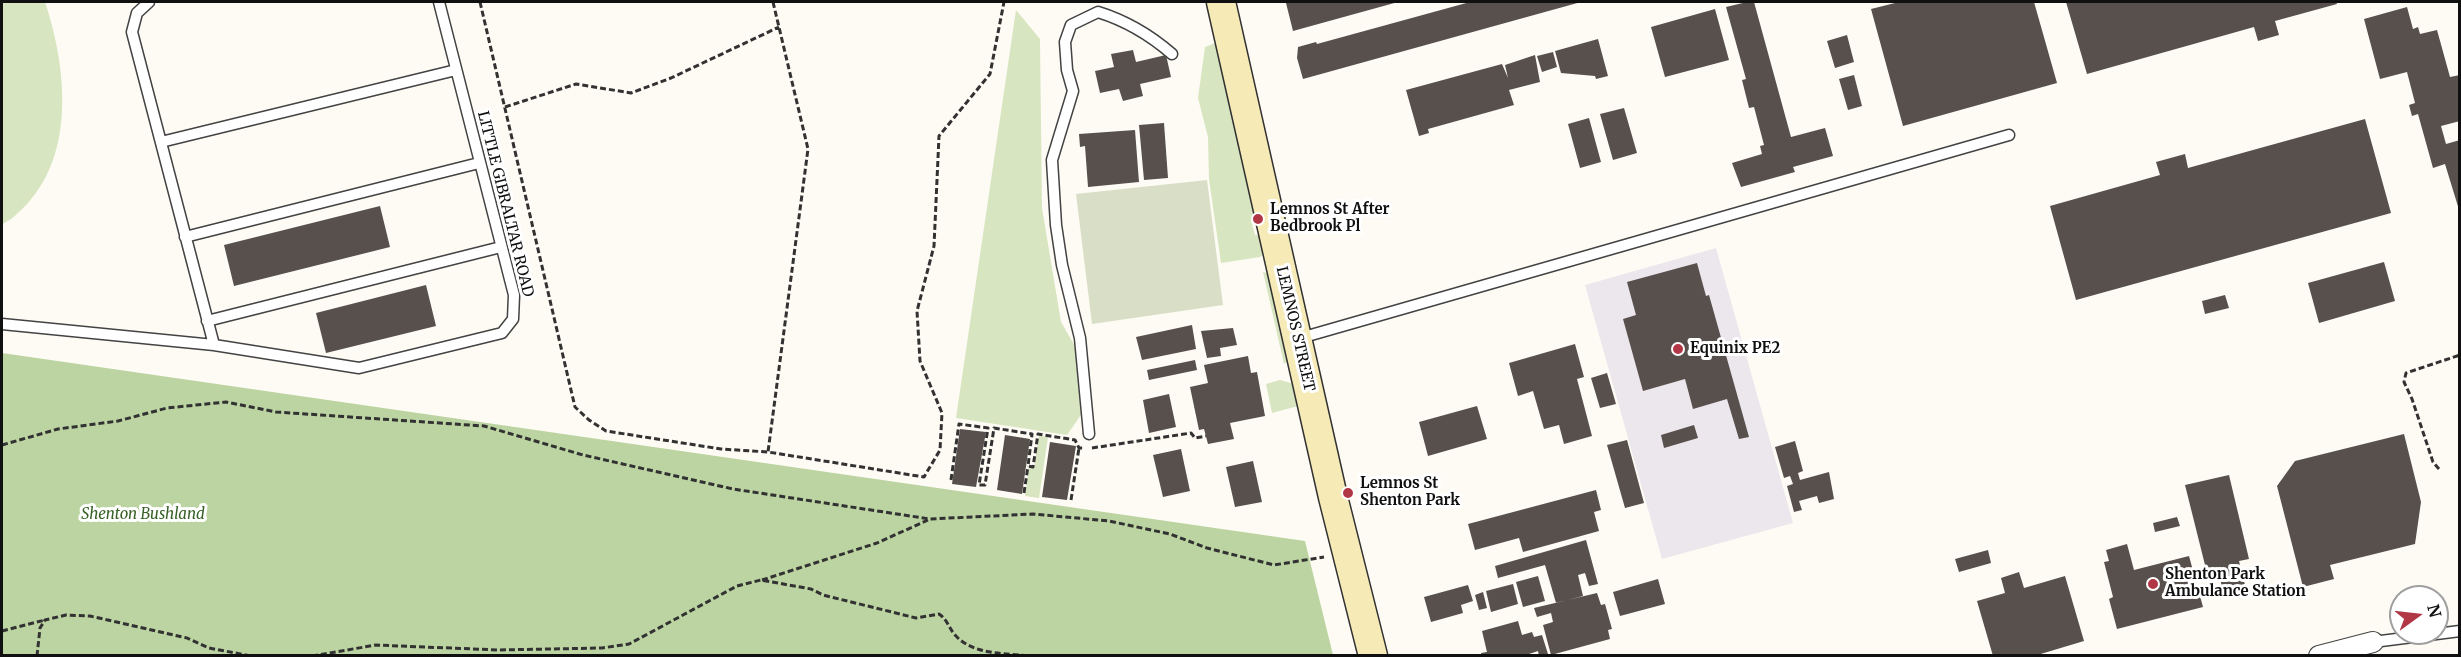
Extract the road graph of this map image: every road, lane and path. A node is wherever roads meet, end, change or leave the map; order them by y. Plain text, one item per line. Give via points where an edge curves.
1 (149, 2) edge
2 (439, 2) edge
3 (480, 2) edge
4 (773, 2) edge
5 (1004, 2) edge
6 (1221, 2) edge
7 (778, 27) junction
8 (1172, 54) dead end
9 (456, 70) junction
10 (505, 107) junction
11 (2009, 135) dead end
12 (161, 142) junction
13 (479, 163) junction
14 (186, 237) junction
15 (501, 247) junction
16 (207, 321) junction
17 (2, 324) edge
18 (1297, 339) junction
19 (214, 345) junction
20 (2460, 355) edge
21 (1089, 434) dead end
22 (1206, 436) dead end
23 (2, 445) edge
24 (1079, 447) junction
25 (768, 452) junction
26 (1028, 466) junction
27 (2439, 469) dead end
28 (951, 480) dead end
29 (1024, 493) dead end
30 (1071, 500) dead end
31 (930, 519) junction
32 (1347, 551) junction
33 (761, 580) junction
34 (45, 620) junction
35 (2, 631) edge
36 (2460, 631) edge
37 (2373, 642) joint
38 (38, 656) edge
39 (251, 656) edge
40 (312, 656) edge
41 (1028, 656) edge
42 (1373, 656) edge
43 (2319, 656) edge

1 - 12 lane via 137,14 132,32
2 - 9 lane, LITTLE GIBRALTAR ROAD
3 - 10 path
4 - 7 path
5 - 25 path via 990,74 939,136 934,246 917,311 920,361 942,413 940,450 924,477
6 - 18 street, LEMNOS STREET
7 - 10 path via 632,93 576,84
7 - 25 path via 808,149
8 - 21 lane via 1125,20 1098,12 1071,25 1065,42 1073,91 1052,160 1054,193 1062,265 1080,338
9 - 12 lane
9 - 13 lane, LITTLE GIBRALTAR ROAD
10 - 25 path via 575,407 606,431
11 - 18 lane
12 - 14 lane
13 - 14 lane
13 - 15 lane, LITTLE GIBRALTAR ROAD
14 - 16 lane
15 - 16 lane
15 - 19 lane, LITTLE GIBRALTAR ROAD via 515,304 513,320 502,333 359,368
16 - 19 lane
17 - 19 lane, LITTLE GIBRALTAR ROAD
18 - 32 street, LEMNOS STREET
20 - 27 path via 2406,373 2404,382
22 - 24 path via 1195,438 1191,433 1101,448
23 - 31 path via 58,429 118,421 167,408 226,402 276,412 484,426 733,489
24 - 26 path via 1075,440 1038,434 1033,467
24 - 30 path
26 - 28 path via 1032,434 994,428 985,486 980,485 988,428 959,424
26 - 29 path
31 - 32 path via 1033,514 1109,521 1170,534 1274,565
31 - 33 path via 877,543
32 - 42 street, LEMNOS STREET
33 - 40 path via 738,586 629,644 569,650 376,645
33 - 41 path via 916,618 939,614 957,637 975,648
34 - 35 path
34 - 38 path via 40,628
34 - 39 path via 66,615 90,616
36 - 37 lane
37 - 43 street

